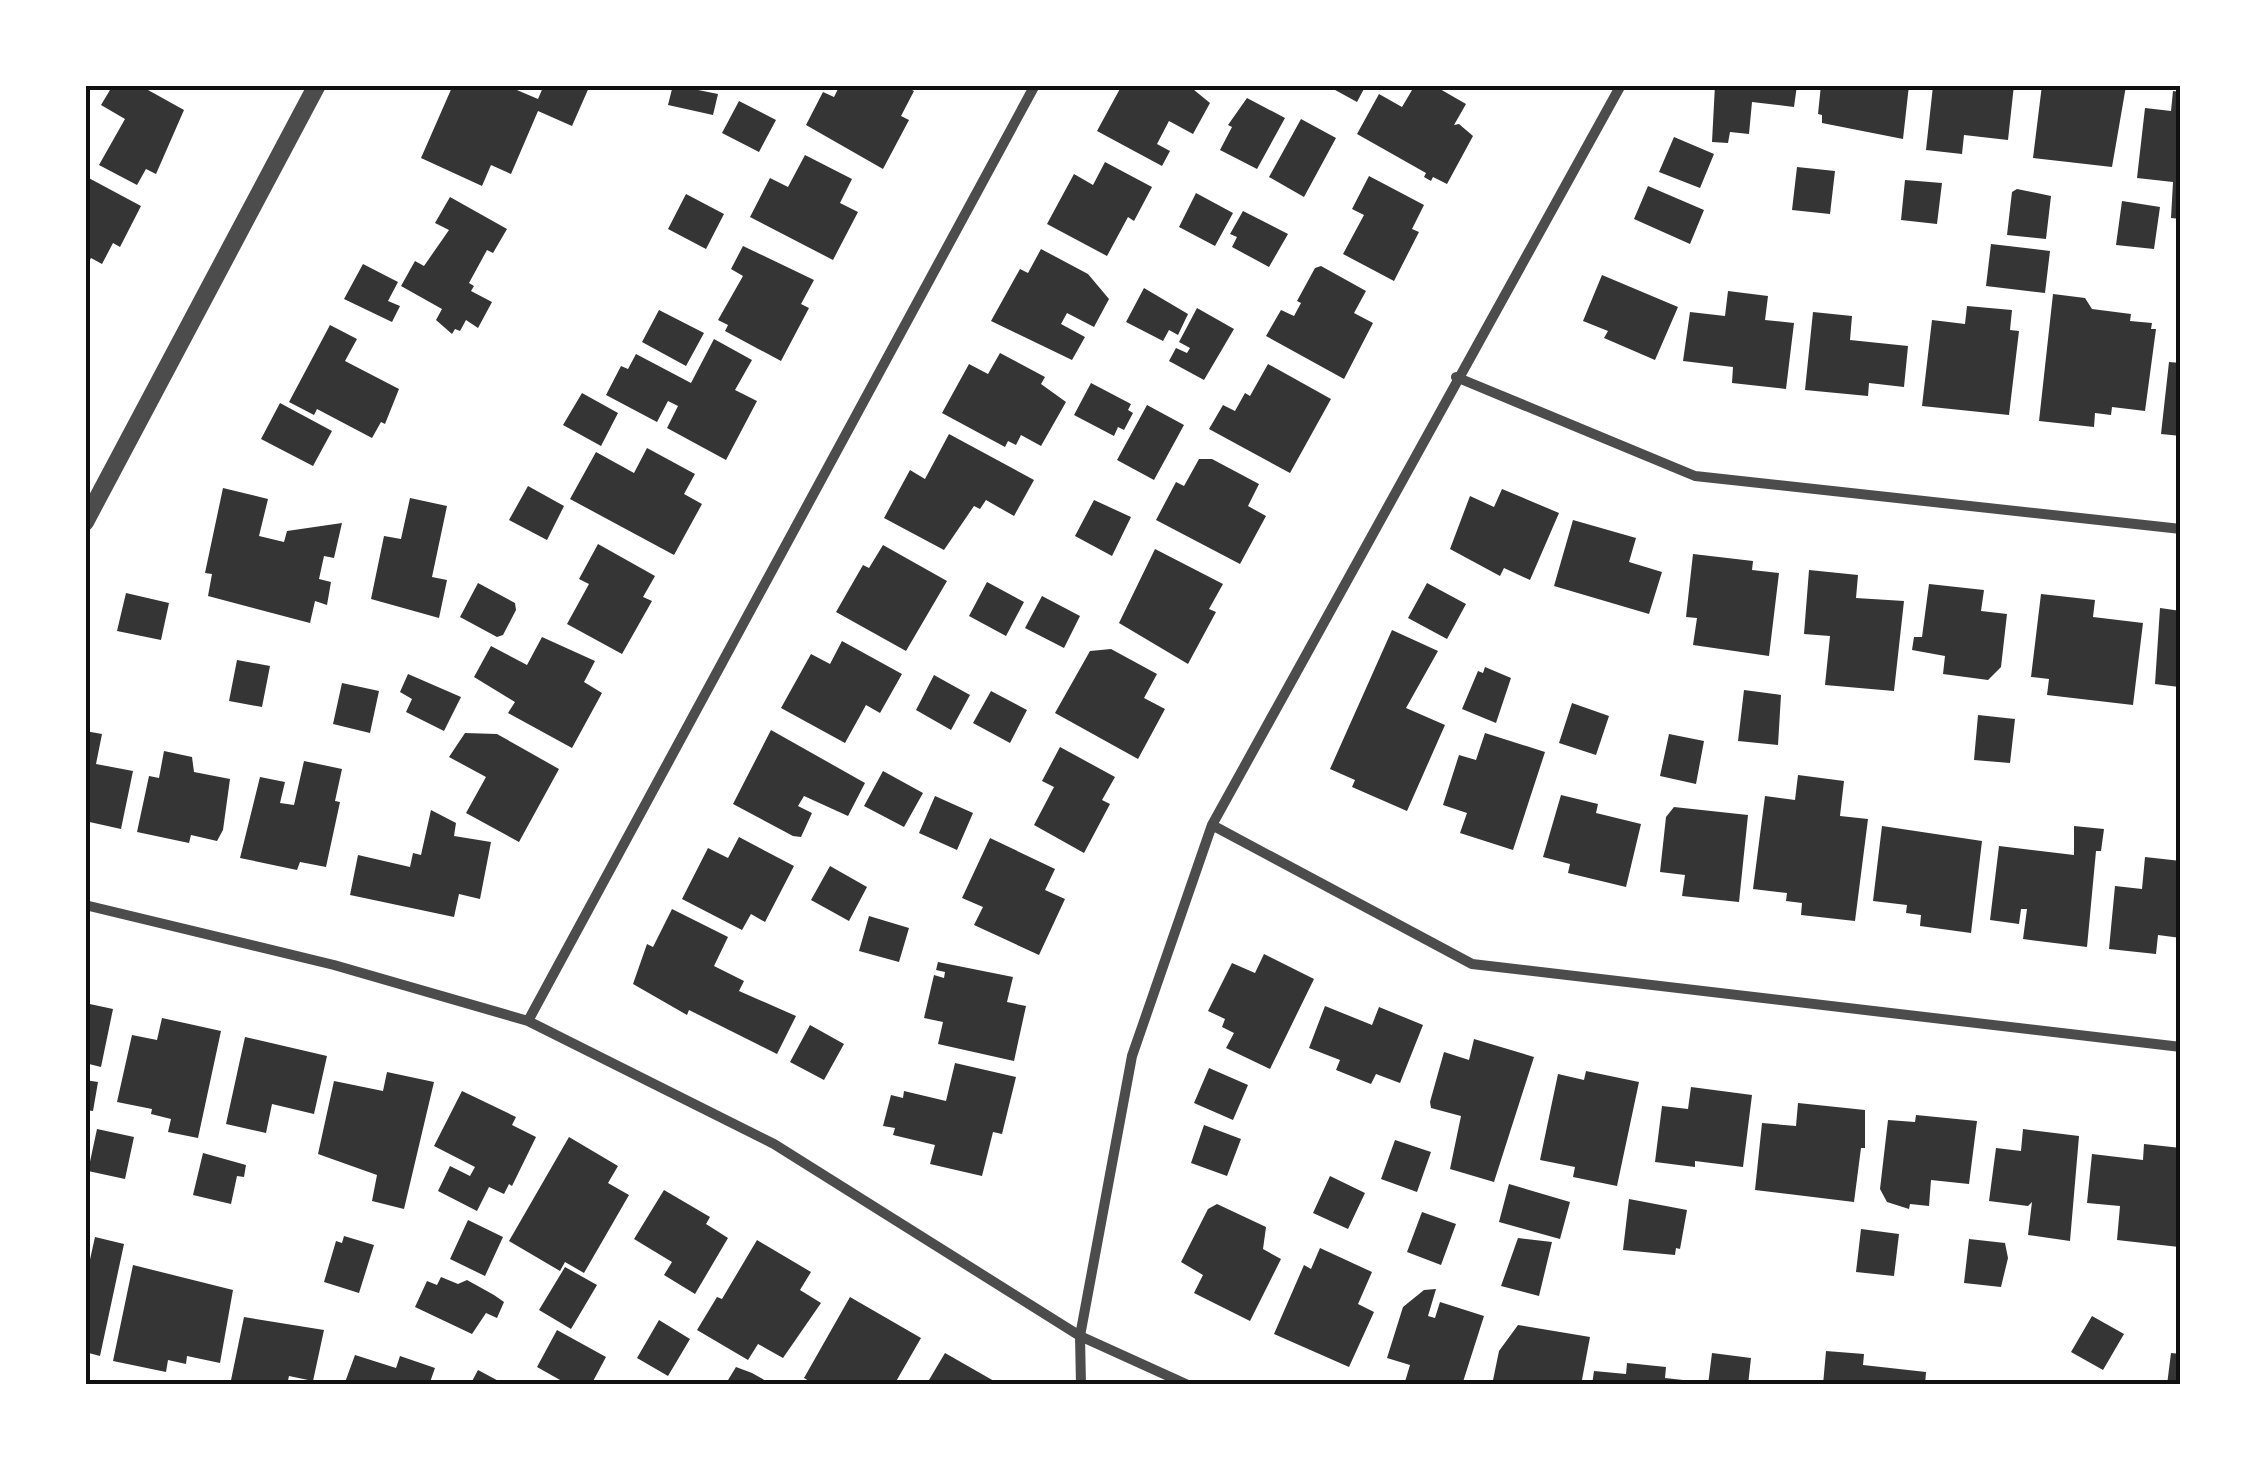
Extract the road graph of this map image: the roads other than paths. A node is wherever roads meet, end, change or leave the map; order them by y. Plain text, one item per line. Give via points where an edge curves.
1 (317, 85) edge
2 (1035, 85) edge
3 (1621, 85) edge
4 (1456, 377) junction
5 (85, 522) edge
6 (2181, 529) edge
7 (1212, 826) junction
8 (85, 906) edge
9 (528, 1021) junction
10 (2181, 1047) edge
11 (1080, 1336) junction
12 (1082, 1385) edge
13 (1188, 1385) edge

1 - 5 street
2 - 9 street
3 - 4 street
4 - 6 street via 1695,476
4 - 7 street
7 - 10 street via 1472,964
7 - 11 street via 1132,1056
8 - 9 street via 334,965
9 - 11 street via 774,1144
11 - 12 street
11 - 13 street

